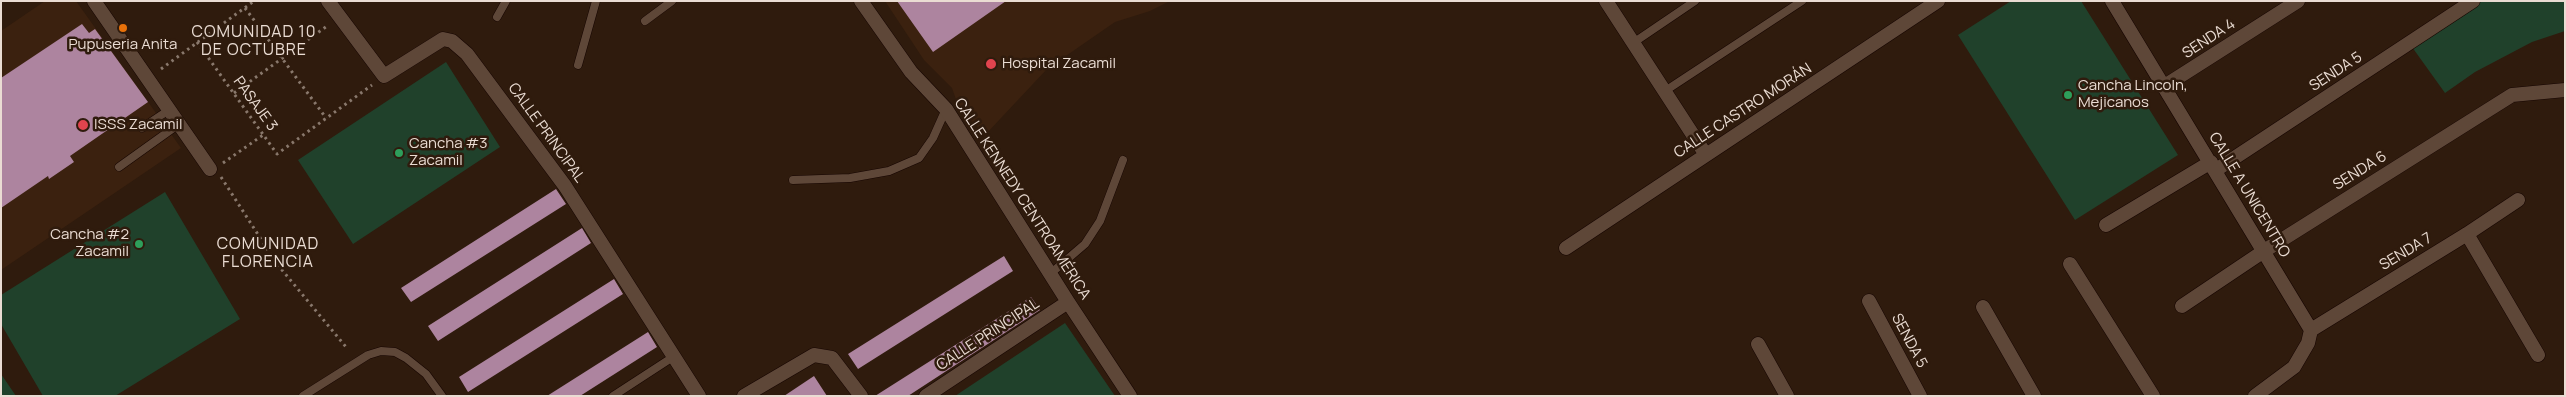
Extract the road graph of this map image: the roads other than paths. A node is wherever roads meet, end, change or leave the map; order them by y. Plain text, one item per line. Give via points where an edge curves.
1 (94, 1) edge
2 (328, 1) edge
3 (506, 1) edge
4 (596, 1) edge
5 (672, 1) edge
6 (861, 1) edge
7 (1606, 1) edge
8 (1695, 1) edge
9 (1802, 1) edge
10 (1938, 1) edge
11 (2298, 1) edge
12 (2473, 1) edge
13 (2116, 3) edge
14 (497, 17) dead end
15 (645, 21) dead end
16 (1633, 43) junction
17 (578, 65) dead end
18 (2163, 87) junction
19 (2565, 90) edge
20 (1664, 91) junction
21 (946, 109) junction
22 (169, 110) junction
23 (179, 124) junction
24 (142, 128) dead end
25 (1706, 155) junction
26 (1123, 160) dead end
27 (2213, 166) junction
28 (119, 167) dead end
29 (210, 169) dead end
30 (793, 180) dead end
31 (2518, 200) dead end
32 (2106, 225) dead end
33 (2467, 234) junction
34 (1566, 248) dead end
35 (2264, 251) junction
36 (2070, 264) dead end
37 (1050, 274) junction
38 (1869, 301) dead end
39 (1068, 302) junction
40 (2182, 306) dead end
41 (1982, 307) dead end
42 (2310, 330) junction
43 (1758, 344) dead end
44 (2538, 355) dead end
45 (673, 357) junction
46 (303, 396) edge
47 (442, 396) edge
48 (613, 396) edge
49 (699, 396) edge
50 (744, 396) edge
51 (861, 396) edge
52 (926, 396) edge
53 (1130, 396) edge
54 (1787, 396) edge
55 (1920, 396) edge
56 (2034, 396) edge
57 (2153, 396) edge
58 (2256, 396) edge

1 - 22 street
2 - 45 street, CALLE PRINCIPAL via 384,76 444,39 452,41 467,54 564,186
3 - 14 lane
4 - 17 lane
5 - 15 lane
6 - 21 street, CALLE KENNEDY CENTROAMÉRICA via 911,72
7 - 16 street
8 - 16 lane
9 - 20 lane
10 - 25 street, CALLE CASTRO MORÁN
11 - 18 street, SENDA 4
12 - 27 street, SENDA 5
13 - 18 street, CALLE A UNICENTRO
16 - 20 street
18 - 27 street, CALLE A UNICENTRO
19 - 35 street, SENDA 6 via 2512,95
20 - 25 street
21 - 30 lane via 933,138 919,158 881,173 850,178
21 - 37 street, CALLE KENNEDY CENTROAMÉRICA
22 - 23 street
22 - 24 lane
23 - 28 lane
23 - 29 street
25 - 34 street, CALLE CASTRO MORÁN
26 - 37 lane via 1100,221 1084,244
27 - 32 street, SENDA 5
27 - 35 street, CALLE A UNICENTRO
31 - 33 street, SENDA 7
33 - 42 street, SENDA 7
33 - 44 street
35 - 40 street, SENDA 6
35 - 42 street, CALLE A UNICENTRO
36 - 57 street
37 - 39 street, CALLE KENNEDY CENTROAMÉRICA
38 - 55 street, SENDA 5
39 - 52 street, CALLE PRINCIPAL
39 - 53 street, CALLE KENNEDY CENTROAMÉRICA
41 - 56 street
42 - 58 street via 2308,343 2294,367
43 - 54 street
45 - 48 lane
45 - 49 street, CALLE PRINCIPAL
46 - 47 lane via 368,355 381,351 395,352 406,358 426,374
50 - 51 street via 814,355 832,358

